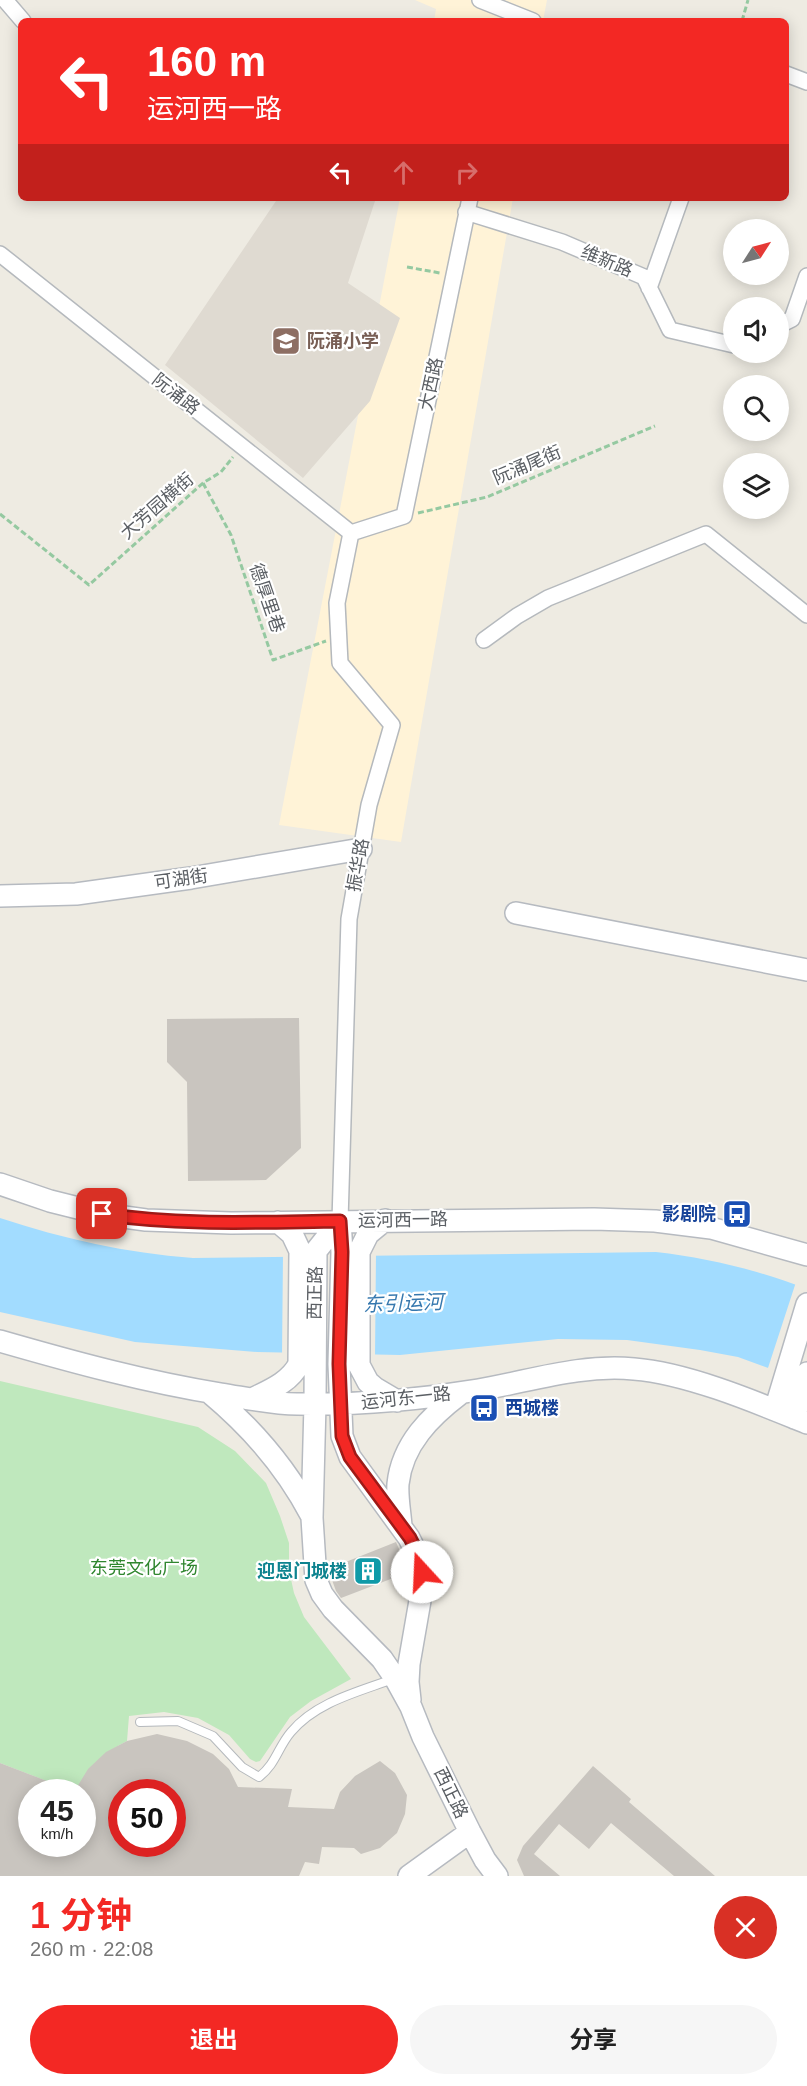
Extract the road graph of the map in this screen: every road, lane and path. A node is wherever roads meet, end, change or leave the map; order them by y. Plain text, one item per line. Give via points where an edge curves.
1 (5, 0) edge
2 (480, 0) edge
3 (748, 0) edge
4 (514, 11) edge
5 (20, 18) edge
6 (527, 18) edge
7 (743, 18) edge
8 (789, 75) edge
9 (807, 82) edge
10 (680, 201) edge
11 (468, 205) edge
12 (0, 254) edge
13 (407, 267) dead end
14 (453, 276) junction
15 (807, 276) edge
16 (649, 288) junction
17 (789, 320) edge
18 (723, 342) edge
19 (655, 426) dead end
20 (242, 446) junction
21 (203, 483) junction
22 (0, 514) edge
23 (404, 516) junction
24 (351, 533) junction
25 (807, 615) edge
26 (339, 636) junction
27 (484, 640) dead end
28 (361, 849) junction
29 (0, 896) edge
30 (516, 913) dead end
31 (807, 970) edge
32 (0, 1184) edge
33 (385, 1220) junction
34 (340, 1221) junction
35 (278, 1222) junction
36 (308, 1251) junction
37 (350, 1252) junction
38 (807, 1255) edge
39 (807, 1304) edge
40 (0, 1341) edge
41 (307, 1364) junction
42 (349, 1364) junction
43 (798, 1379) edge
44 (209, 1392) junction
45 (463, 1392) junction
46 (252, 1399) junction
47 (397, 1401) junction
48 (340, 1403) junction
49 (315, 1404) junction
50 (792, 1417) edge
51 (312, 1518) junction
52 (401, 1526) junction
53 (394, 1678) junction
54 (411, 1707) junction
55 (140, 1722) dead end
56 (470, 1832) junction
57 (409, 1876) edge
58 (497, 1876) edge

1 - 5 street
2 - 4 street
3 - 7 path
4 - 6 street
8 - 9 street
10 - 16 street, 维新路
11 - 14 street, 大西路
11 - 16 street, 维新路 via 644,277
12 - 20 street, 阮涌路
13 - 14 path
14 - 23 street, 大西路
15 - 17 street
16 - 18 street via 670,330
19 - 23 path, 阮涌尾街 via 487,497
20 - 21 path, 大芳园横街 via 221,472
20 - 24 street, 阮涌路
21 - 22 path, 大芳园横街 via 89,585
21 - 26 path, 德厚里巷 via 231,535 273,660
23 - 24 street
24 - 26 street, 振华路 via 337,603
25 - 27 street via 706,534 548,598
26 - 28 street, 振华路 via 340,663 392,725
28 - 29 street, 可湖街 via 76,894
28 - 34 street, 振华路 via 349,919
30 - 31 street
32 - 35 street, 运河西一路 via 50,1201 146,1220
33 - 34 street, 运河西一路
33 - 37 street
33 - 38 street, 运河西一路 via 655,1221 711,1228
34 - 35 street, 运河西一路
34 - 36 street, 西正路
34 - 37 street, 西正路
35 - 36 street
36 - 41 street, 西正路
37 - 42 street, 西正路
39 - 43 street
40 - 44 street, 运河东一路 via 123,1375
41 - 46 street
41 - 49 street, 西正路
42 - 47 street via 375,1388
42 - 48 street, 西正路
43 - 50 street
44 - 46 street, 运河东一路
44 - 51 street via 239,1417 274,1457
45 - 47 street, 运河东一路
45 - 50 street, 运河东一路 via 593,1367 636,1369 687,1379
45 - 52 street via 424,1425 408,1451 398,1484
46 - 49 street, 运河东一路
47 - 48 street, 运河东一路
48 - 49 street, 运河东一路
48 - 52 street, 西正路 via 345,1448
49 - 51 street, 西正路
51 - 53 street, 西正路 via 316,1580 322,1594 382,1659
52 - 54 street, 西正路 via 416,1550 422,1572 408,1682
53 - 54 street, 西正路
53 - 55 lane via 326,1705 306,1718 290,1732 269,1769 259,1777 242,1767 213,1736 178,1721
54 - 56 street, 西正路
56 - 57 street
56 - 58 street, 西正路

